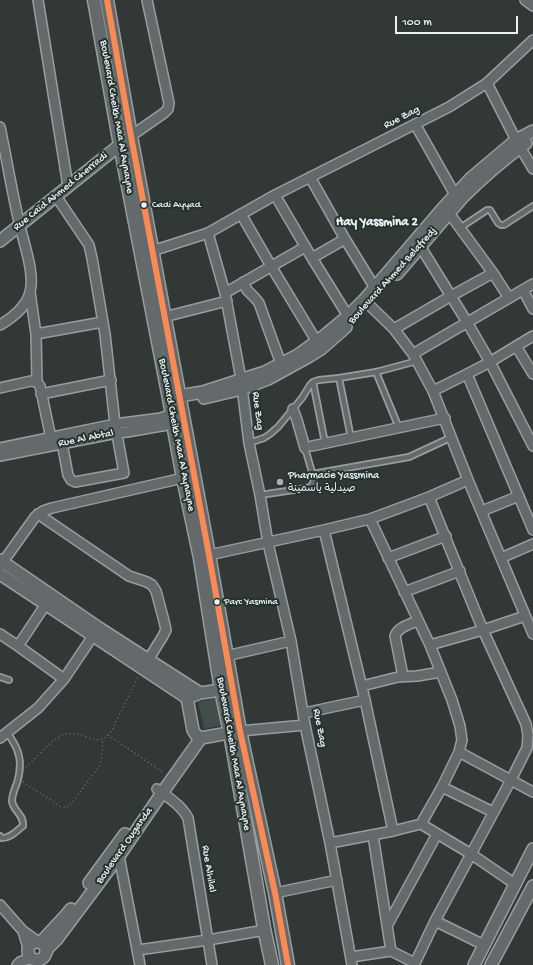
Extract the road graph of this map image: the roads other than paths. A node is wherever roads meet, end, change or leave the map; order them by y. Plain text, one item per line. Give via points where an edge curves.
1 (38, 0) edge
2 (94, 0) edge
3 (107, 0) edge
4 (147, 0) edge
5 (524, 0) edge
6 (533, 6) edge
7 (533, 40) edge
8 (487, 83) junction
9 (416, 124) junction
10 (0, 127) edge
11 (533, 131) edge
12 (130, 136) junction
13 (533, 138) edge
14 (120, 144) junction
15 (519, 144) junction
16 (533, 169) edge
17 (310, 177) junction
18 (68, 186) junction
19 (274, 195) junction
20 (56, 196) junction
21 (457, 198) junction
22 (533, 206) edge
23 (449, 213) junction
24 (241, 214) junction
25 (19, 226) junction
26 (460, 228) junction
27 (208, 233) junction
28 (345, 239) junction
29 (0, 241) edge
30 (418, 243) junction
31 (305, 247) junction
32 (152, 251) junction
33 (312, 258) junction
34 (271, 266) junction
35 (493, 273) junction
36 (243, 282) junction
37 (533, 284) edge
38 (374, 288) junction
39 (523, 290) junction
40 (30, 292) junction
41 (451, 296) junction
42 (226, 297) junction
43 (509, 298) junction
44 (367, 302) junction
45 (533, 309) edge
46 (348, 316) junction
47 (164, 317) junction
48 (103, 322) junction
49 (467, 322) junction
50 (0, 325) edge
51 (394, 329) junction
52 (36, 334) junction
53 (533, 336) edge
54 (319, 346) junction
55 (516, 346) junction
56 (415, 357) junction
57 (490, 362) junction
58 (281, 364) junction
59 (376, 372) junction
60 (467, 374) junction
61 (533, 374) edge
62 (339, 378) junction
63 (110, 380) junction
64 (37, 382) junction
65 (313, 382) junction
66 (242, 384) junction
67 (0, 388) edge
68 (433, 391) junction
69 (41, 394) junction
70 (183, 400) junction
71 (293, 409) junction
72 (445, 418) junction
73 (173, 419) junction
74 (116, 428) junction
75 (399, 428) junction
76 (452, 437) junction
77 (351, 438) junction
78 (51, 441) junction
79 (62, 443) junction
80 (249, 443) junction
81 (325, 443) junction
82 (533, 446) edge
83 (309, 447) junction
84 (0, 448) edge
85 (0, 456) edge
86 (312, 474) junction
87 (183, 478) junction
88 (468, 480) junction
89 (126, 482) junction
90 (260, 495) junction
91 (519, 496) junction
92 (429, 497) junction
93 (482, 511) junction
94 (38, 514) junction
95 (370, 519) junction
96 (324, 530) junction
97 (533, 530) edge
98 (446, 536) junction
99 (268, 543) junction
100 (533, 544) edge
101 (209, 555) junction
102 (388, 558) junction
103 (501, 558) junction
104 (1, 563) edge
105 (460, 571) junction
106 (0, 574) edge
107 (404, 592) junction
108 (46, 604) junction
109 (525, 616) junction
110 (418, 621) junction
111 (483, 630) junction
112 (96, 632) junction
113 (0, 634) edge
114 (533, 634) edge
115 (291, 641) junction
116 (430, 645) junction
117 (18, 646) junction
118 (226, 656) junction
119 (146, 664) junction
120 (441, 672) junction
121 (403, 676) junction
122 (0, 677) edge
123 (64, 679) junction
124 (9, 680) dead end
125 (362, 686) junction
126 (227, 688) junction
127 (200, 693) junction
128 (187, 698) junction
129 (365, 700) junction
130 (304, 713) junction
131 (306, 725) junction
132 (235, 732) junction
133 (4, 736) edge
134 (202, 737) junction
135 (459, 752) junction
136 (511, 780) junction
137 (442, 787) junction
138 (160, 791) junction
139 (533, 792) edge
140 (493, 812) junction
141 (421, 824) junction
142 (393, 831) junction
143 (436, 834) junction
144 (373, 835) junction
145 (0, 836) edge
146 (330, 843) junction
147 (533, 849) edge
148 (117, 852) junction
149 (471, 854) junction
150 (337, 880) junction
151 (515, 884) junction
152 (533, 886) edge
153 (276, 893) junction
154 (510, 895) junction
155 (524, 903) junction
156 (0, 905) edge
157 (435, 921) junction
158 (387, 926) junction
159 (265, 930) junction
160 (208, 940) junction
161 (484, 945) junction
162 (138, 950) junction
163 (391, 951) junction
164 (34, 952) edge
165 (351, 961) edge
166 (18, 964) edge
167 (415, 964) edge
168 (140, 965) edge
169 (212, 965) edge
170 (272, 965) edge
171 (288, 965) edge
172 (474, 965) edge
173 (491, 965) edge

1 - 18 street
2 - 14 main road, Boulevard Cheikh Maa Al Aynayne
3 - 12 main road, Boulevard Cheikh Maa Al Aynayne
4 - 12 street, Rue Caïd Ahmed Cherradi via 170,103 164,113
5 - 6 street
7 - 8 street, Rue Zag
8 - 9 street, Rue Zag
8 - 15 street
9 - 17 street, Rue Zag
9 - 21 street
10 - 25 street
11 - 15 street, Boulevard Ahmed Belafredj
12 - 14 street, Rue Caïd Ahmed Cherradi
12 - 32 main road, Boulevard Cheikh Maa Al Aynayne
13 - 15 street, Boulevard Ahmed Belafredj
14 - 18 street, Rue Caïd Ahmed Cherradi
14 - 73 main road, Boulevard Cheikh Maa Al Aynayne
15 - 16 street
15 - 21 street, Boulevard Ahmed Belafredj
17 - 19 street, Rue Zag
17 - 28 street
18 - 20 street, Rue Caïd Ahmed Cherradi
19 - 24 street, Rue Zag
19 - 31 street
20 - 25 street, Rue Caïd Ahmed Cherradi
20 - 48 street via 89,245
21 - 23 street, Boulevard Ahmed Belafredj
21 - 30 street, Boulevard Ahmed Belafredj
22 - 26 lane via 501,226 488,210
23 - 26 street
23 - 30 street, Boulevard Ahmed Belafredj
24 - 27 street, Rue Zag
24 - 34 street
25 - 29 street, Rue Caïd Ahmed Cherradi
25 - 40 street via 31,278
26 - 35 street
27 - 32 street
27 - 42 street, Rue Zag
28 - 33 street
28 - 38 street
30 - 38 street, Boulevard Ahmed Belafredj
30 - 41 street
30 - 44 street, Boulevard Ahmed Belafredj
31 - 33 street
31 - 34 street
32 - 47 main road, Boulevard Cheikh Maa Al Aynayne
33 - 46 street
34 - 36 street
34 - 54 street
35 - 41 street
35 - 43 street
36 - 42 street
36 - 58 street via 259,303
37 - 39 street
38 - 44 street, Boulevard Ahmed Belafredj
39 - 43 street
39 - 45 street
40 - 50 street via 19,310
40 - 52 street
41 - 49 street
41 - 51 street
42 - 47 street
42 - 66 street, Rue Zag
43 - 49 street
44 - 46 street, Boulevard Ahmed Belafredj
44 - 51 street
44 - 54 street, Boulevard Ahmed Belafredj via 361,314
46 - 54 street, Boulevard Ahmed Belafredj
47 - 70 main road, Boulevard Cheikh Maa Al Aynayne
48 - 52 street
48 - 63 street
49 - 56 street
49 - 57 street
51 - 56 street
52 - 64 street
53 - 55 street
54 - 58 street, Boulevard Ahmed Belafredj
54 - 66 street, Boulevard Ahmed Belafredj via 308,357 274,376
55 - 57 street
55 - 61 street
56 - 59 lane
56 - 68 street
57 - 60 street
57 - 82 street
58 - 66 street, Boulevard Ahmed Belafredj
59 - 62 lane
59 - 75 lane
60 - 68 street
60 - 91 street
62 - 65 lane
62 - 77 lane
63 - 69 street
63 - 74 street
64 - 67 street
64 - 69 street
65 - 71 lane
65 - 81 lane
66 - 70 street, Boulevard Ahmed Belafredj via 203,392
66 - 80 street, Rue Zag
68 - 72 street
69 - 78 street
70 - 101 main road, Boulevard Cheikh Maa Al Aynayne
71 - 80 lane via 270,434
71 - 83 street
72 - 75 street
72 - 76 street
73 - 74 street, Rue Al Abtal via 161,418
73 - 87 main road, Boulevard Cheikh Maa Al Aynayne
74 - 78 street, Rue Al Abtal
74 - 79 street, Rue Al Abtal
74 - 89 street
75 - 77 street
76 - 86 lane via 409,457
76 - 88 street
77 - 81 street
78 - 79 street, Rue Al Abtal
78 - 84 street, Rue Al Abtal
78 - 85 street, Rue Al Abtal
79 - 89 street via 71,480
80 - 90 street, Rue Zag
81 - 83 street
83 - 86 lane
86 - 90 lane via 312,486
87 - 89 street
87 - 126 main road, Boulevard Cheikh Maa Al Aynayne
88 - 92 street
88 - 93 street
89 - 94 street
90 - 99 street, Rue Zag
91 - 93 street
91 - 97 street
92 - 95 street
92 - 98 street
93 - 103 street
94 - 104 street
94 - 119 street via 129,576 152,585 166,630
95 - 96 street
95 - 102 street
96 - 99 street
96 - 125 street
98 - 102 street
98 - 105 street
99 - 101 street
99 - 115 street, Rue Zag
100 - 103 street
101 - 118 main road, Boulevard Cheikh Maa Al Aynayne
102 - 107 street
103 - 109 street
104 - 112 street
105 - 107 street
105 - 111 street
106 - 108 street
107 - 110 street
108 - 112 street
108 - 117 street
109 - 111 street
109 - 114 street
110 - 116 street
110 - 121 street via 400,629 395,636
111 - 116 street
111 - 136 street via 526,724 527,748
112 - 119 street
112 - 123 street
113 - 117 street
115 - 118 street
115 - 130 street, Rue Zag
116 - 120 street
117 - 123 street
118 - 126 main road, Boulevard Cheikh Maa Al Aynayne
119 - 127 street
119 - 128 street
120 - 121 street
120 - 135 street via 460,726 462,740
121 - 125 street
122 - 124 lane
123 - 133 street via 38,708
125 - 129 street
126 - 127 street
126 - 132 main road, Boulevard Cheikh Maa Al Aynayne
127 - 128 street
128 - 134 street via 193,730
129 - 130 street
129 - 142 street
130 - 131 street, Rue Zag
131 - 132 street
131 - 146 street, Rue Zag
132 - 134 street
132 - 153 main road, Boulevard Cheikh Maa Al Aynayne
132 - 159 main road, Boulevard Cheikh Maa Al Aynayne
133 - 145 lane via 14,742 19,756 20,773 12,800 23,819 23,826 6,838
134 - 138 street, Boulevard Ouganda
134 - 138 street, Boulevard Ouganda via 167,775
135 - 136 street
135 - 137 street
136 - 139 street
136 - 140 street
137 - 140 street
137 - 141 street
138 - 148 street, Boulevard Ouganda
138 - 160 street, Rue Alhilal via 178,804 188,818
140 - 149 street
141 - 142 street
141 - 143 street
142 - 144 street
143 - 149 street
143 - 158 street
144 - 146 street
144 - 158 street
146 - 150 street, Rue Zag
147 - 151 street
148 - 162 street
148 - 164 street, Boulevard Ouganda
148 - 164 street, Boulevard Ouganda via 46,952 44,944
149 - 151 street
149 - 157 street
150 - 153 street
150 - 165 street, Rue Zag
151 - 154 street
152 - 155 street
153 - 171 main road, Boulevard Cheikh Maa Al Aynayne
154 - 155 street
154 - 161 street
155 - 173 street
156 - 164 street via 23,931
157 - 161 street
157 - 167 street
158 - 163 street
159 - 160 street
159 - 170 main road, Boulevard Cheikh Maa Al Aynayne
160 - 162 street
160 - 169 street, Rue Alhilal
161 - 172 street
162 - 168 street
163 - 165 street
163 - 167 street
164 - 166 street, Boulevard Ouganda

